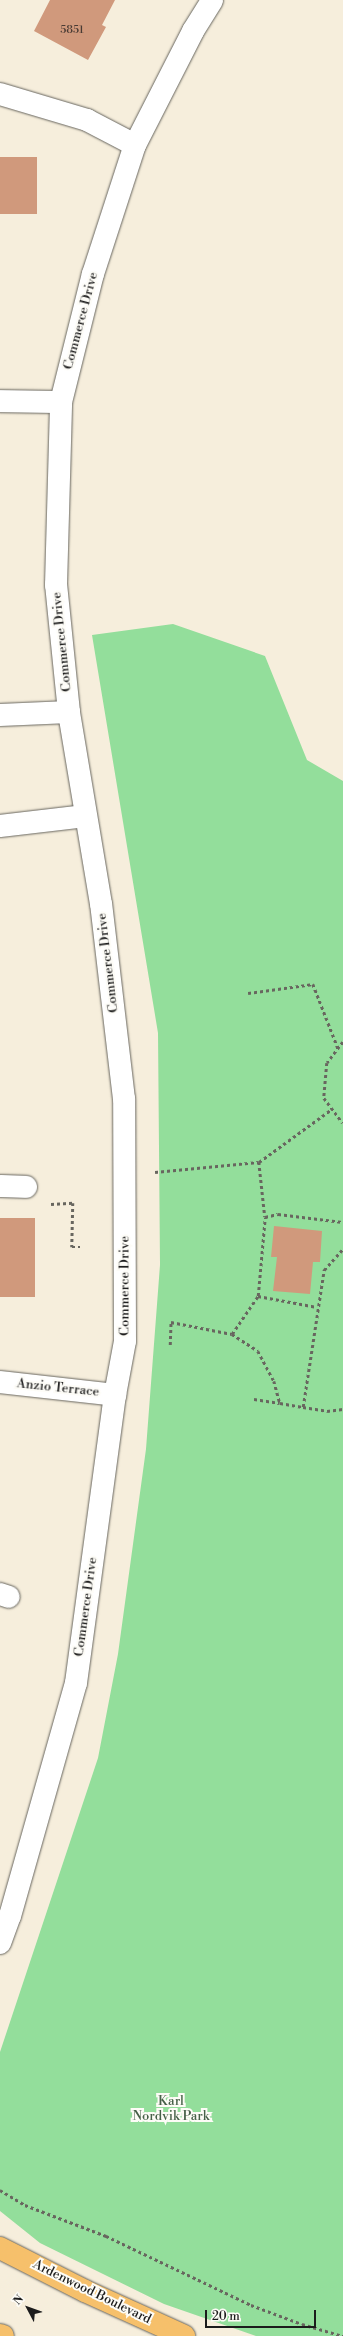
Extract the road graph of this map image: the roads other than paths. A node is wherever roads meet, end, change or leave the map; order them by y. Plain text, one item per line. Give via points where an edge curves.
1 (212, 0) edge
2 (0, 94) edge
3 (135, 146) junction
4 (0, 401) edge
5 (60, 402) junction
6 (69, 712) junction
7 (0, 715) edge
8 (85, 816) junction
9 (0, 826) edge
10 (0, 1186) edge
11 (26, 1187) road end
12 (0, 1382) edge
13 (115, 1395) junction
14 (0, 1944) edge
15 (0, 2248) edge
16 (0, 2334) edge
17 (3, 2336) edge
18 (184, 2336) edge

1 - 3 street, Commerce Drive via 193,31
2 - 3 street via 87,120
3 - 5 street, Commerce Drive via 93,274
4 - 5 street
5 - 6 street, Commerce Drive via 56,585
6 - 7 street
6 - 8 street, Commerce Drive
8 - 9 street
8 - 13 street, Commerce Drive via 101,904 124,1100 125,1342
10 - 11 street
12 - 13 street, Anzio Terrace
13 - 14 street, Commerce Drive via 76,1682
15 - 18 main road, Ardenwood Boulevard via 85,2291
16 - 17 main road

